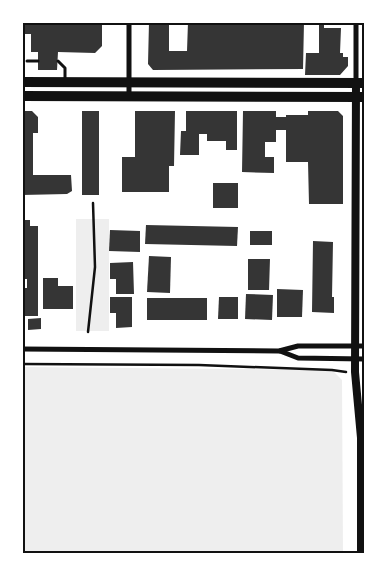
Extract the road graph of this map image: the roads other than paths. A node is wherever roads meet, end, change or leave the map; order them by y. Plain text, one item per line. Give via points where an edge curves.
1 (129, 22) edge
2 (356, 22) edge
3 (27, 61) dead end
4 (38, 61) dead end
5 (58, 61) dead end
6 (22, 82) edge
7 (65, 82) junction
8 (129, 82) junction
9 (360, 83) edge
10 (22, 96) edge
11 (129, 97) junction
12 (360, 97) edge
13 (356, 346) junction
14 (364, 346) edge
15 (22, 349) edge
16 (279, 351) junction
17 (356, 359) junction
18 (364, 359) edge
19 (364, 418) edge
20 (361, 438) junction
21 (360, 554) edge

1 - 8 street
2 - 9 street
3 - 4 lane
5 - 7 lane via 65,68
6 - 7 main road
7 - 8 main road
8 - 9 main road
8 - 11 street
9 - 12 street
10 - 11 main road
11 - 12 main road
12 - 13 street
13 - 14 street
13 - 16 street via 298,346
13 - 17 street
15 - 16 street
16 - 17 street via 298,358
17 - 18 street
17 - 20 street
19 - 20 street
20 - 21 street

